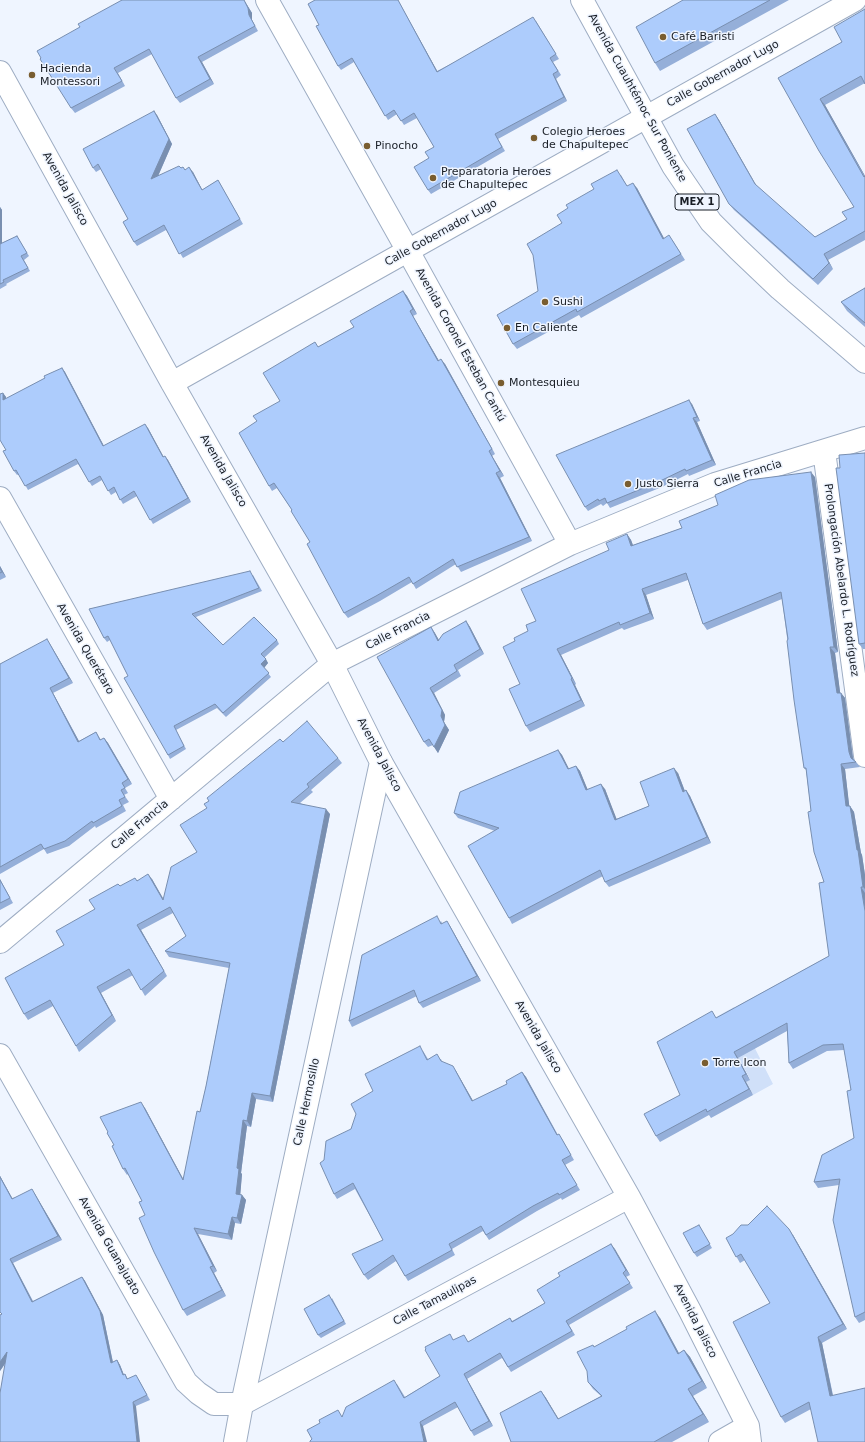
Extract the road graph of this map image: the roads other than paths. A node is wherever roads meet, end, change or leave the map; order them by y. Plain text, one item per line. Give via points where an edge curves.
1 (267, 0) edge
2 (582, 0) edge
3 (855, 0) edge
4 (0, 72) edge
5 (646, 118) junction
6 (408, 251) junction
7 (865, 362) edge
8 (172, 383) junction
9 (865, 438) edge
10 (824, 451) junction
11 (0, 498) edge
12 (570, 544) junction
13 (332, 664) junction
14 (865, 756) edge
15 (381, 762) junction
16 (171, 799) junction
17 (0, 942) edge
18 (0, 1056) edge
19 (629, 1197) junction
20 (242, 1404) junction
21 (749, 1434) edge
22 (235, 1442) edge
23 (720, 1442) edge

1 - 6 street, Avenida Coronel Esteban Cantú
2 - 5 street, Avenida Cuauhtémoc Sur Poniente / MEX 1
3 - 5 street, Calle Gobernador Lugo
4 - 8 street, Avenida Jalisco
5 - 6 street, Calle Gobernador Lugo
5 - 7 street, Avenida Cuauhtémoc Sur Poniente / MEX 1 via 673,166 711,222 775,284
6 - 8 street, Calle Gobernador Lugo
6 - 12 street, Avenida Coronel Esteban Cantú
8 - 13 street, Avenida Jalisco
9 - 10 street, Calle Francia
10 - 12 street, Calle Francia via 716,484
10 - 14 street, Prolongación Abelardo L. Rodríguez
11 - 16 street, Avenida Querétaro
12 - 13 street, Calle Francia
13 - 15 street, Avenida Jalisco
13 - 16 street, Calle Francia
15 - 19 street, Avenida Jalisco
15 - 20 street, Calle Hermosillo
16 - 17 street, Calle Francia
18 - 20 street, Avenida Guanajuato via 186,1382 214,1404
19 - 20 street, Calle Tamaulipas
19 - 21 street, Avenida Jalisco via 690,1311
20 - 22 street, Calle Hermosillo
21 - 23 street

